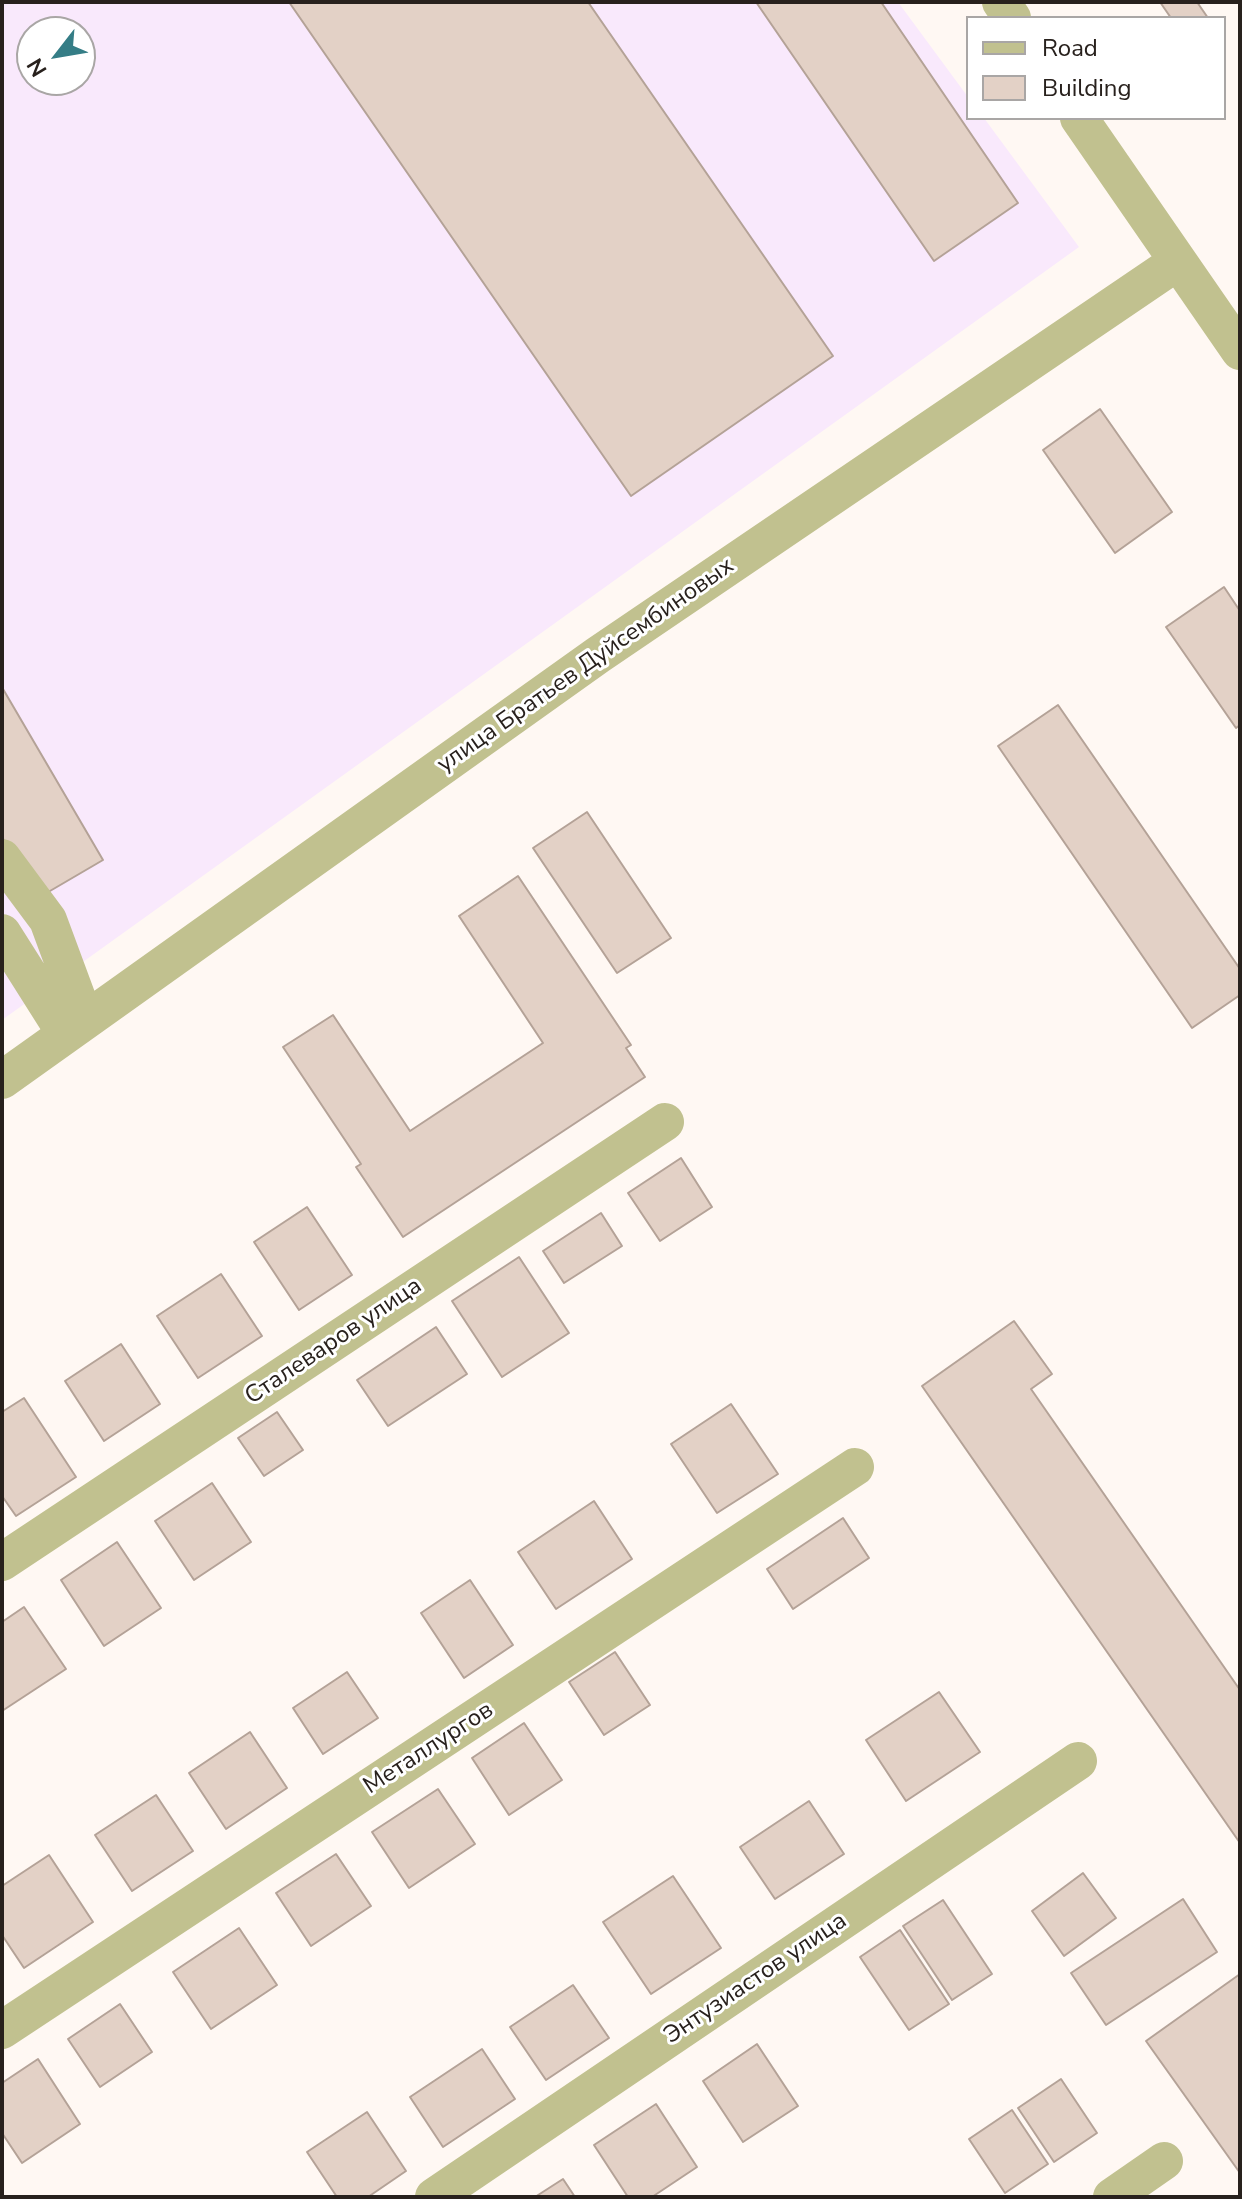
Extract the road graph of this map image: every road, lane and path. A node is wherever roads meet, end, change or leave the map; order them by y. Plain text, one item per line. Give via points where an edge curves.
1 (1080, 120) edge
2 (1177, 262) junction
3 (1240, 351) edge
4 (2, 858) edge
5 (2, 933) edge
6 (76, 1027) junction
7 (2, 1080) edge
8 (665, 1122) dead end
9 (855, 1467) dead end
10 (2, 1562) edge
11 (1078, 1761) dead end
12 (2, 2030) edge
13 (1164, 2161) dead end
14 (434, 2197) edge
15 (1112, 2197) edge

1 - 2 street
2 - 3 street
2 - 6 street, улица Братьев Дуйсембиновых via 598,655
4 - 6 street via 48,920
5 - 6 street
6 - 7 street, улица Братьев Дуйсембиновых
8 - 10 street, Сталеваров улица
9 - 12 street, Металлургов
11 - 14 street, Энтузиастов улица
13 - 15 street

